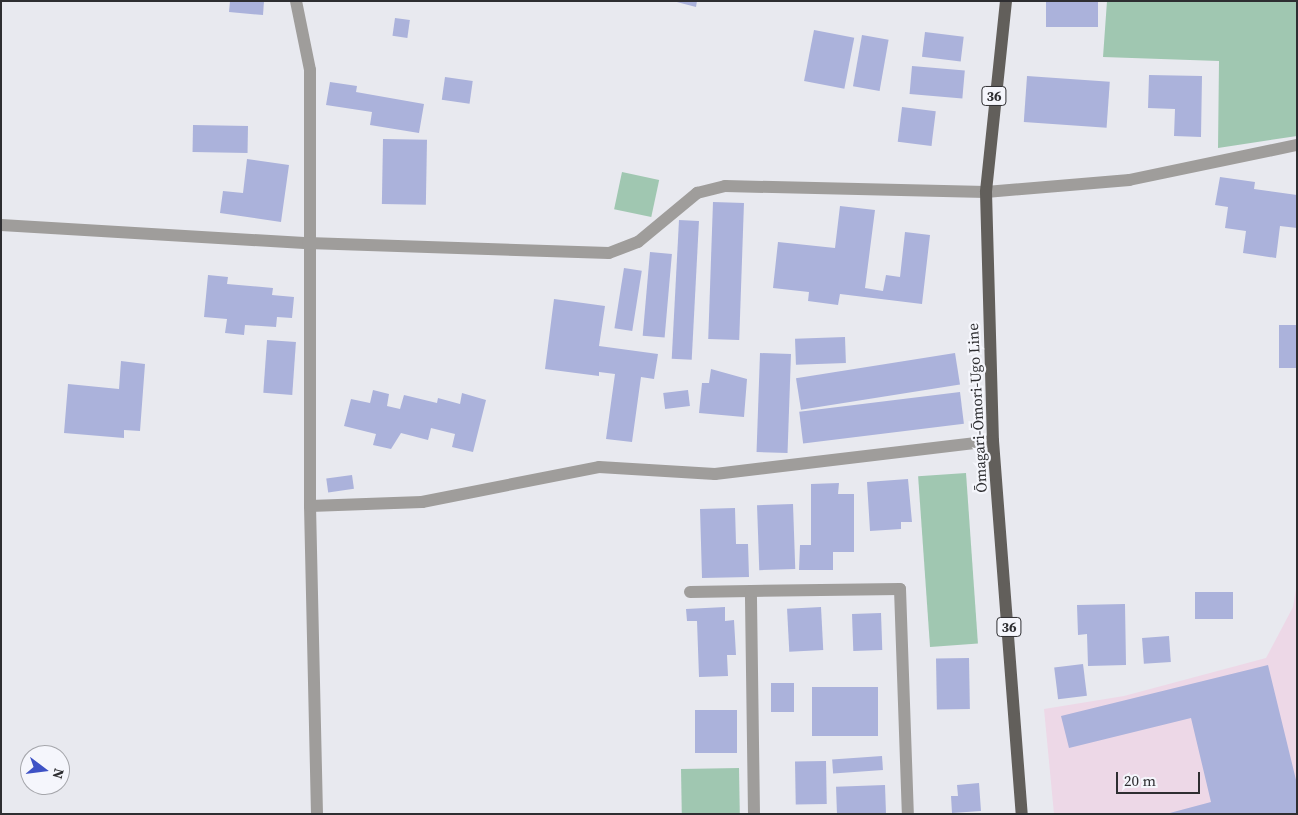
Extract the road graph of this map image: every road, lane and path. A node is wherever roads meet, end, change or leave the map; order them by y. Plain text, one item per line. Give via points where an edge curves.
1 (296, 1) edge
2 (1006, 1) edge
3 (1297, 145) edge
4 (986, 192) junction
5 (1, 225) edge
6 (308, 243) junction
7 (993, 441) junction
8 (310, 506) junction
9 (751, 591) junction
10 (690, 592) dead end
11 (317, 814) edge
12 (754, 814) edge
13 (908, 814) edge
14 (1022, 814) edge

1 - 6 street via 310,70
2 - 4 main road, Ōmagari-Ōmori-Ugo Line / 36
3 - 4 street via 1129,180
4 - 6 street via 724,186 698,193 638,242 609,253
4 - 7 main road, Ōmagari-Ōmori-Ugo Line / 36
5 - 6 street
6 - 8 street
7 - 8 street via 715,474 599,466 422,502
7 - 14 main road, Ōmagari-Ōmori-Ugo Line / 36
8 - 11 street
9 - 10 street
9 - 12 street
9 - 13 street via 900,589

